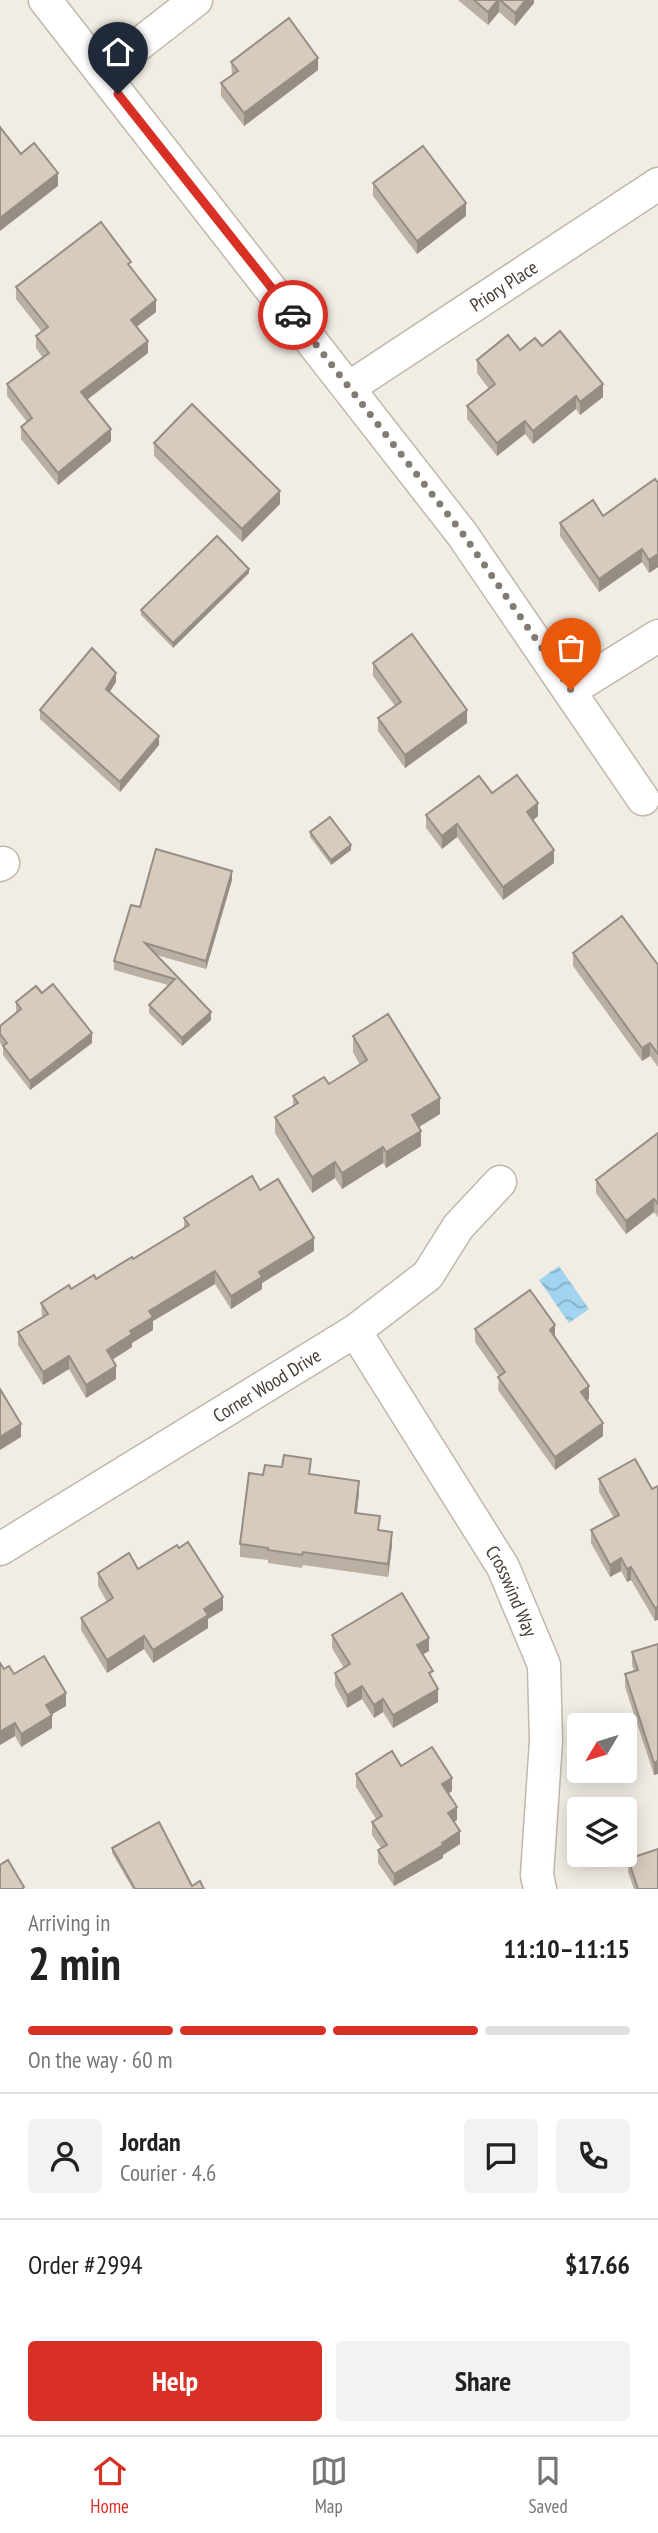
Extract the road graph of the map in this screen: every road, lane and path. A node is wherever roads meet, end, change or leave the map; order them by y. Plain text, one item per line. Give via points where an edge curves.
1 (45, 0) edge
2 (196, 0) edge
3 (102, 73) junction
4 (658, 184) edge
5 (350, 387) junction
6 (658, 636) edge
7 (571, 690) junction
8 (643, 799) dead end
9 (500, 1182) dead end
10 (355, 1331) junction
11 (0, 1549) edge
12 (540, 1889) edge

1 - 3 street
2 - 3 street
3 - 5 street
4 - 5 street, Priory Place
5 - 7 street via 463,534
6 - 7 street
7 - 8 street
9 - 10 street, Corner Wood Drive via 457,1227 428,1275
10 - 11 street, Corner Wood Drive
10 - 12 street, Crosswind Way via 503,1567 544,1665

